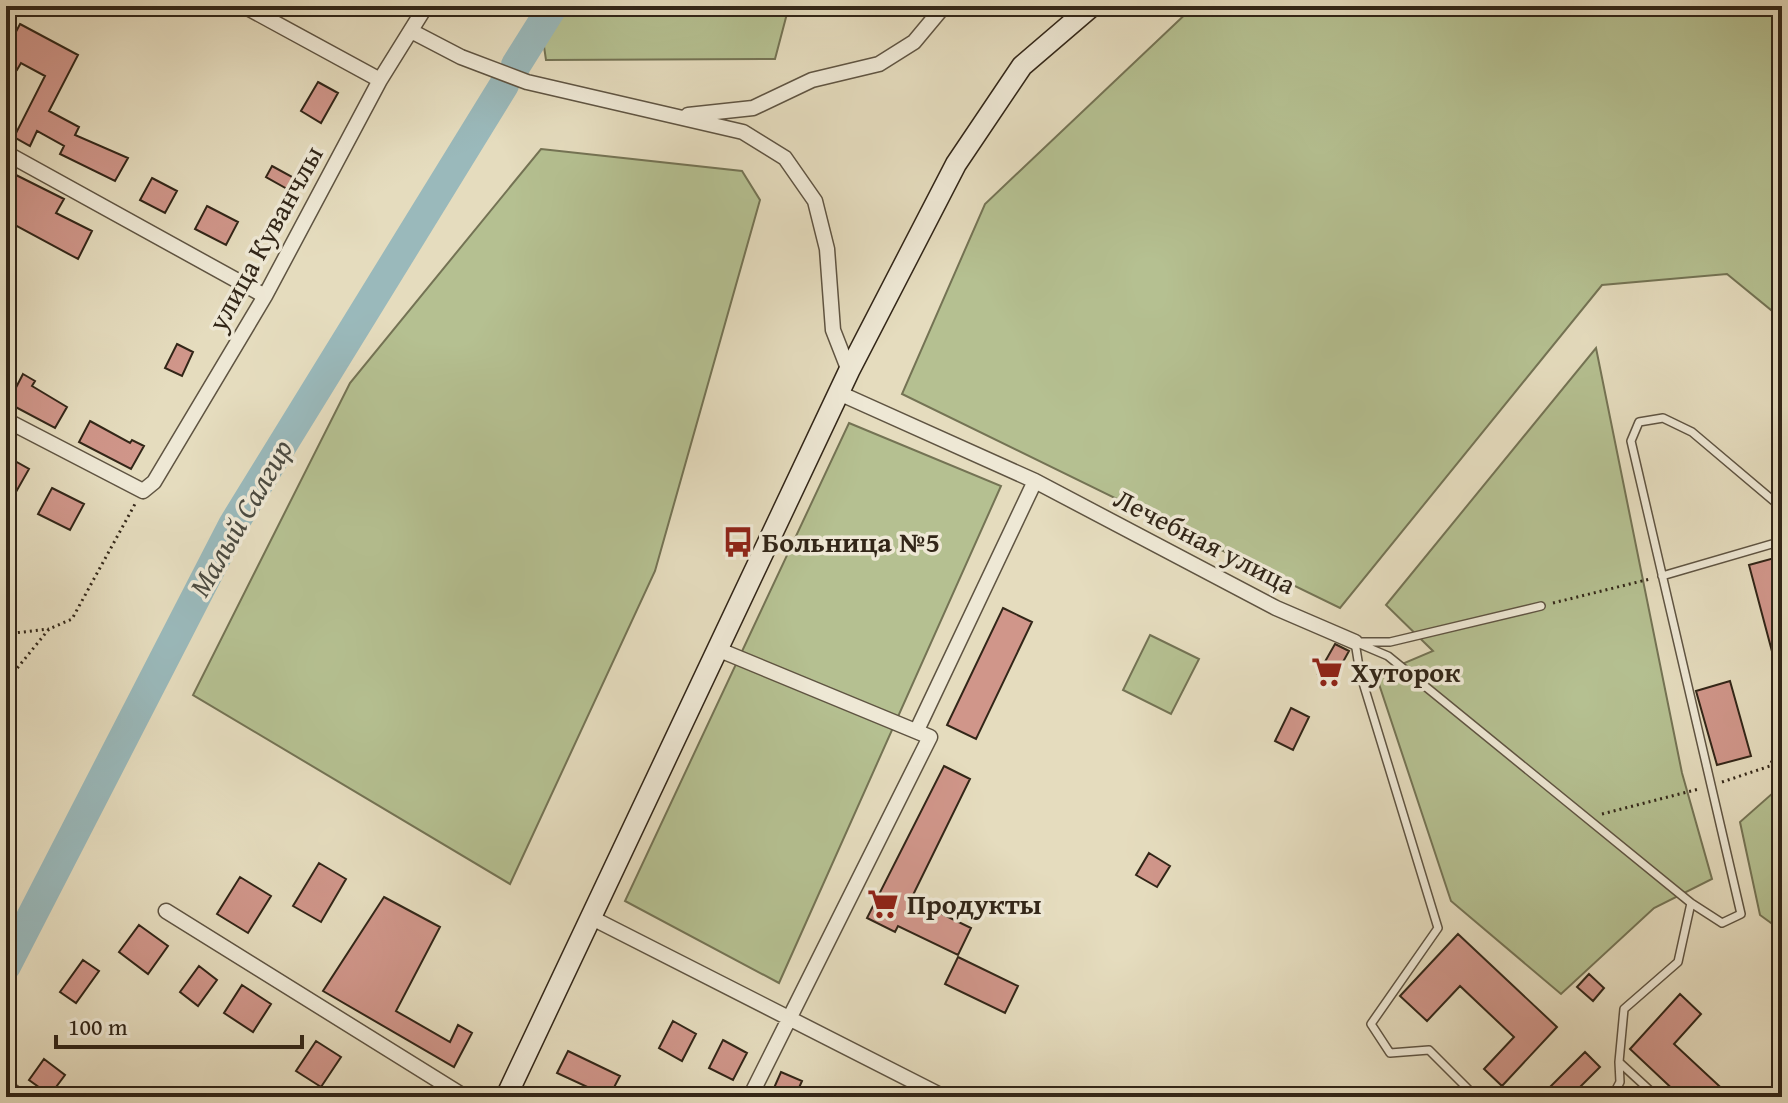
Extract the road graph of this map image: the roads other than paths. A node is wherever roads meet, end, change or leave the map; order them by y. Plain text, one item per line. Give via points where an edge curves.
1 (244, 6) edge
2 (426, 6) edge
3 (944, 6) edge
4 (1092, 6) edge
5 (413, 32) junction
6 (380, 80) junction
7 (680, 116) junction
8 (6, 153) edge
9 (265, 296) junction
10 (849, 371) junction
11 (839, 393) junction
12 (6, 420) edge
13 (1035, 481) junction
14 (1782, 508) edge
15 (1782, 541) edge
16 (1662, 576) junction
17 (1541, 606) road end
18 (1355, 642) junction
19 (717, 649) junction
20 (924, 734) junction
21 (1691, 903) junction
22 (166, 911) dead end
23 (590, 917) junction
24 (791, 1019) junction
25 (1619, 1062) junction
26 (6, 1087) edge
27 (939, 1096) edge
28 (20, 1097) edge
29 (465, 1097) edge
30 (506, 1097) edge
31 (750, 1097) edge
32 (1476, 1097) edge
33 (1612, 1097) edge
34 (1657, 1097) edge

1 - 6 street
2 - 5 street, улица Куванчлы
3 - 7 street via 914,42 879,64 812,80 753,108
4 - 10 main road via 1022,66 956,164
5 - 6 street, улица Куванчлы
5 - 7 street via 527,82
6 - 9 street, улица Куванчлы
7 - 10 street via 743,132 785,158 815,201 827,249 833,330
8 - 9 street
9 - 12 street, улица Куванчлы via 154,482 143,491
10 - 11 main road
11 - 13 street, Лечебная улица
11 - 19 main road
13 - 18 street, Лечебная улица via 1276,608
13 - 20 street
14 - 16 lane via 1692,432 1663,418 1639,422 1631,441
15 - 16 lane
16 - 21 lane via 1741,914 1722,923
17 - 18 lane via 1390,642
18 - 21 lane via 1388,656
18 - 32 lane via 1438,928 1371,1024 1390,1053 1429,1050
19 - 20 street
19 - 23 main road
20 - 24 street
21 - 25 lane via 1678,962 1624,1009
22 - 29 street
23 - 24 street
23 - 30 main road
24 - 27 street
24 - 31 street
25 - 33 lane via 1620,1082
25 - 34 lane
26 - 28 street

